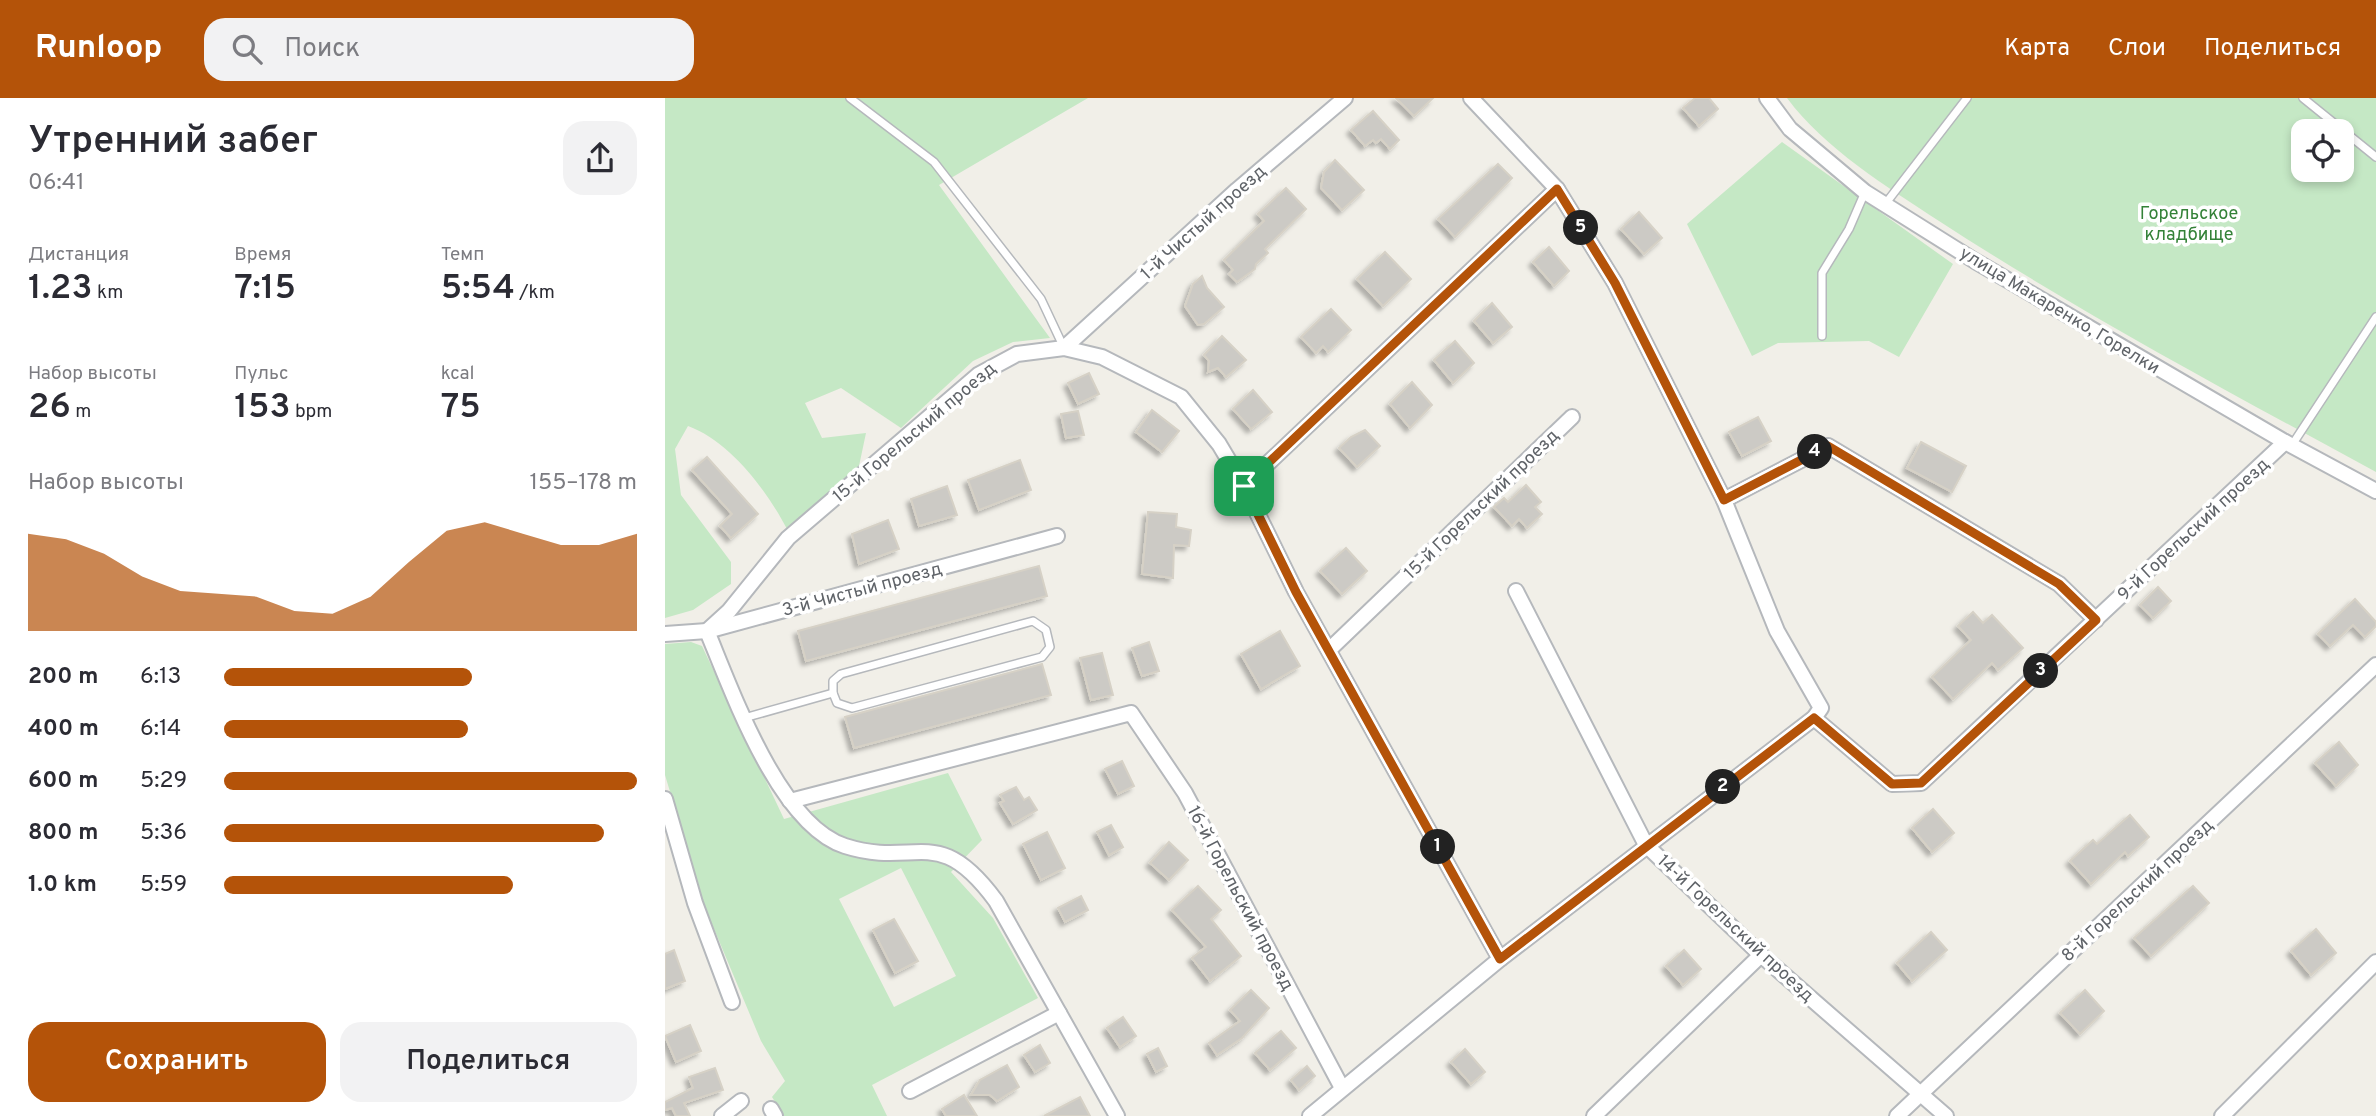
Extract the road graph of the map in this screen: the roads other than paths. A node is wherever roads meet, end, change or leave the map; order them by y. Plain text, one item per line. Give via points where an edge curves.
1 (850, 98) edge
2 (1345, 98) edge
3 (1471, 98) edge
4 (1767, 98) edge
5 (1967, 98) edge
6 (2303, 98) edge
7 (860, 101) edge
8 (2376, 156) edge
9 (1557, 189) junction
10 (1865, 191) junction
11 (1886, 203) junction
12 (2376, 317) edge
13 (1822, 336) dead end
14 (1064, 348) junction
15 (1572, 417) dead end
16 (2288, 444) junction
17 (1244, 486) junction
18 (2376, 491) edge
19 (1724, 500) junction
20 (1057, 536) dead end
21 (1516, 591) dead end
22 (2096, 620) junction
23 (707, 631) junction
24 (665, 634) edge
25 (1329, 650) junction
26 (2376, 664) edge
27 (833, 693) junction
28 (744, 718) junction
29 (1814, 718) junction
30 (665, 800) edge
31 (790, 801) junction
32 (1646, 845) junction
33 (1761, 955) junction
34 (1500, 959) junction
35 (2376, 962) edge
36 (732, 1002) dead end
37 (1059, 1013) junction
38 (1342, 1088) junction
39 (910, 1091) dead end
40 (1920, 1094) junction
41 (741, 1101) dead end
42 (722, 1116) edge
43 (1117, 1116) edge
44 (1310, 1116) edge
45 (1594, 1116) edge
46 (1898, 1116) edge
47 (1946, 1116) edge
48 (2223, 1116) edge

1 - 7 lane
2 - 14 street, 1-й Чистый проезд
3 - 9 street
4 - 10 street, улица Макаренко, Горелки via 1790,129
5 - 11 lane
6 - 8 lane
7 - 14 lane via 934,162 1041,299
9 - 17 street
9 - 19 street via 1615,283
10 - 11 street, улица Макаренко, Горелки
10 - 13 lane via 1822,273
11 - 16 street, улица Макаренко, Горелки via 1975,261
12 - 16 lane
14 - 17 street, 15-й Горельский проезд via 1102,357 1181,397 1219,444
14 - 23 street, 15-й Горельский проезд via 1017,354 978,375 788,538
15 - 25 street, 15-й Горельский проезд
16 - 18 street, улица Макаренко, Горелки
16 - 22 street, 9-й Горельский проезд
17 - 25 street, 15-й Горельский проезд
19 - 22 street via 1828,446 2059,584
19 - 29 street via 1777,631 1821,708
20 - 23 street, 3-й Чистый проезд
21 - 32 street, 14-й Горельский проезд
22 - 29 street, 9-й Горельский проезд via 1921,783 1892,784
23 - 24 street, 3-й Чистый проезд
23 - 28 street
25 - 34 street, 15-й Горельский проезд
26 - 40 street, 8-й Горельский проезд
27 - 27 lane via 837,703 852,708 1042,657 1050,647 1046,630 1033,621 841,674 833,681
27 - 28 lane
28 - 31 street
29 - 32 street
30 - 36 street via 695,903
31 - 37 street via 821,833 844,846 870,851 929,850 952,857 977,875
31 - 38 street, 16-й Горельский проезд via 1131,713 1185,793
32 - 33 street, 14-й Горельский проезд
32 - 34 street
33 - 40 street, 14-й Горельский проезд
33 - 45 street
34 - 38 street
35 - 48 street
37 - 39 street
37 - 43 street
38 - 44 street
40 - 46 street, 8-й Горельский проезд
40 - 47 street, 14-й Горельский проезд
41 - 42 street

